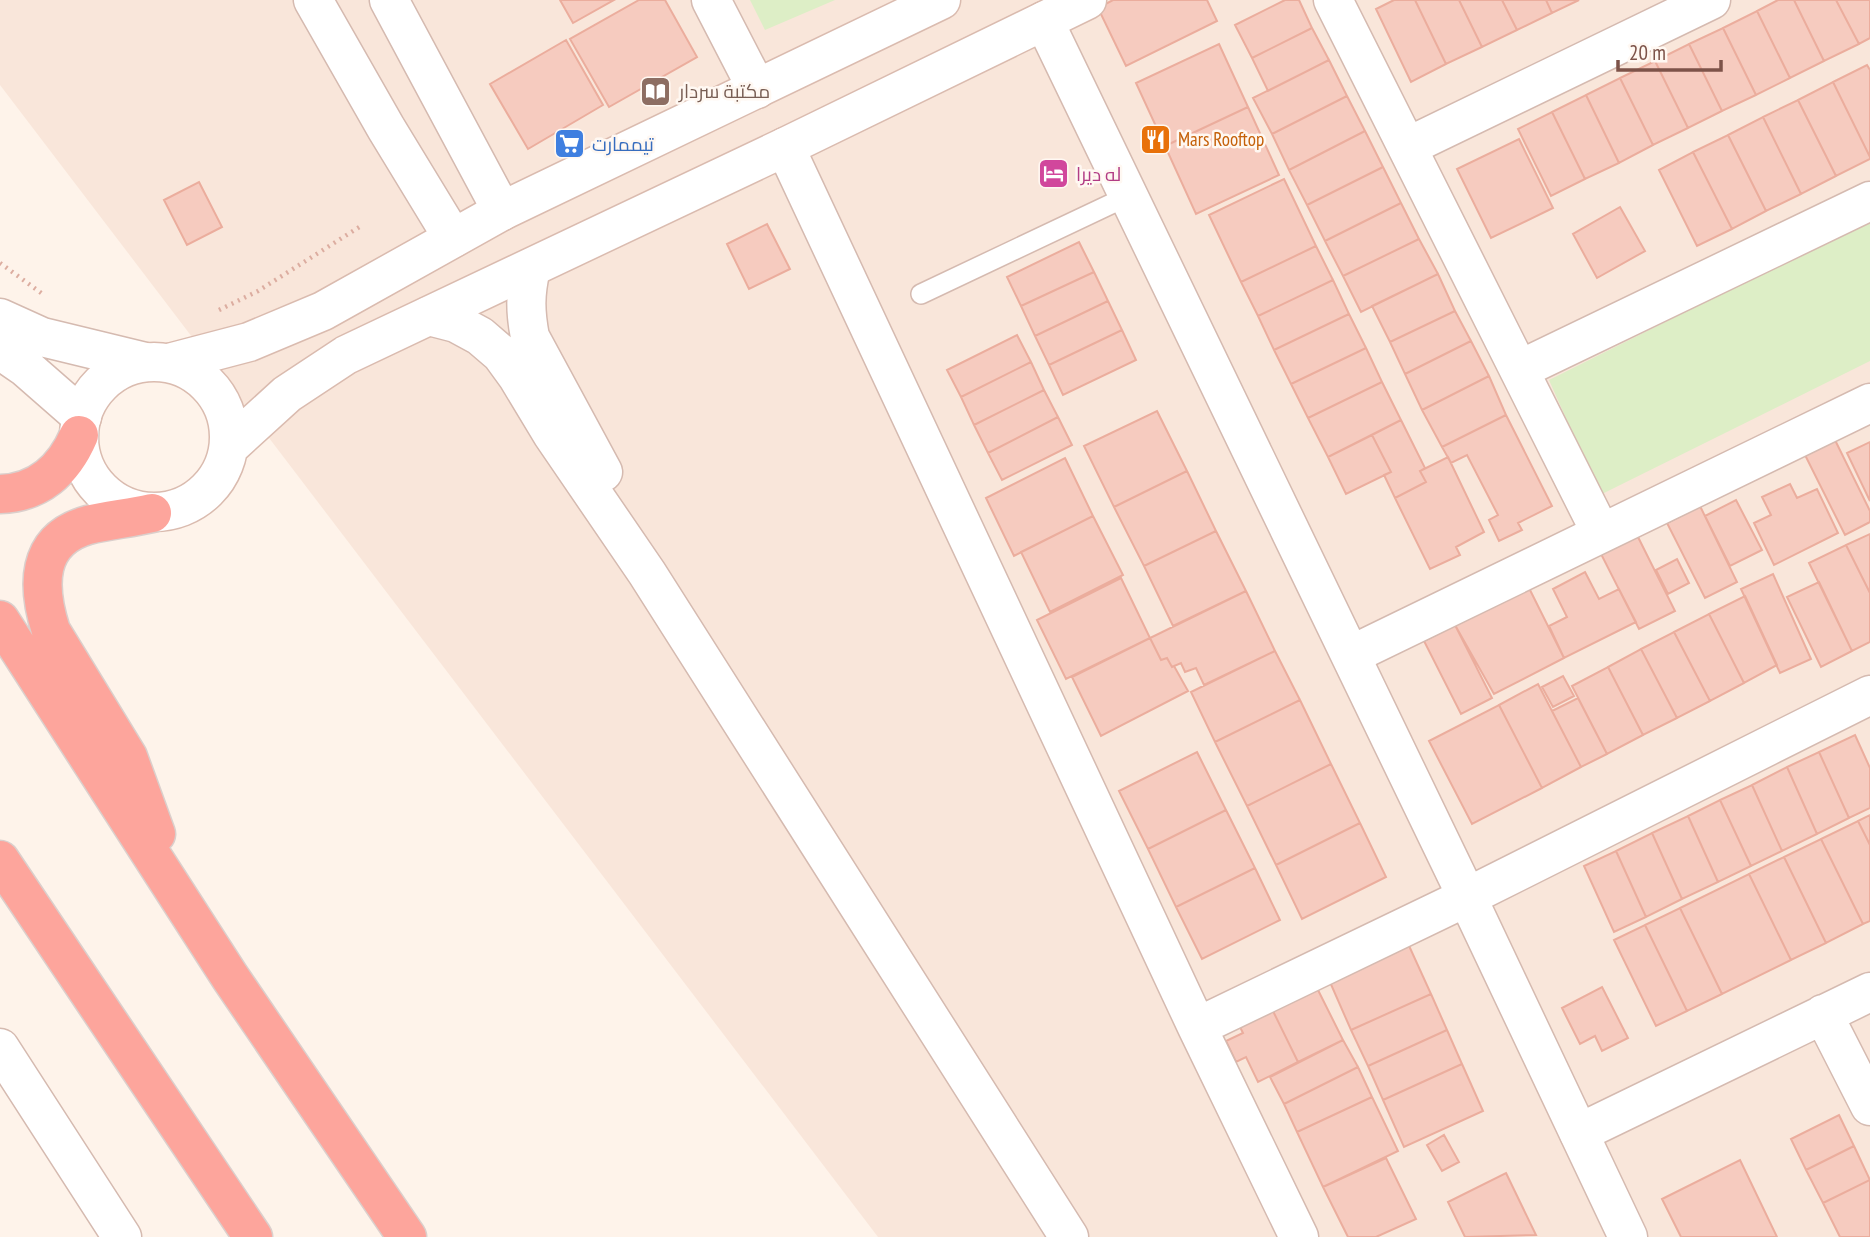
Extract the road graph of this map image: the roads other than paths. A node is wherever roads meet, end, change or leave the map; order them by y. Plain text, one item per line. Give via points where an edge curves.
1 (313, 0) edge
2 (389, 0) edge
3 (711, 0) edge
4 (941, 0) edge
5 (1087, 0) edge
6 (1333, 0) edge
7 (1711, 0) edge
8 (882, 16) edge
9 (1044, 21) junction
10 (757, 89) junction
11 (785, 147) junction
12 (1407, 147) junction
13 (1128, 196) junction
14 (1870, 201) edge
15 (502, 211) junction
16 (453, 238) junction
17 (531, 268) junction
18 (921, 294) dead end
19 (429, 316) junction
20 (0, 318) edge
21 (0, 350) edge
22 (157, 362) junction
23 (1519, 370) junction
24 (1870, 403) edge
25 (80, 426) junction
26 (230, 446) junction
27 (0, 494) edge
28 (152, 513) junction
29 (1601, 533) junction
30 (647, 573) junction
31 (0, 620) edge
32 (1350, 655) junction
33 (1870, 695) edge
34 (0, 860) edge
35 (1467, 897) junction
36 (181, 901) junction
37 (1870, 992) edge
38 (1823, 1014) junction
39 (1197, 1027) junction
40 (0, 1048) edge
41 (1870, 1105) edge
42 (1579, 1133) junction
43 (122, 1237) edge
44 (253, 1237) edge
45 (407, 1237) edge
46 (1069, 1237) edge
47 (1298, 1237) edge
48 (1628, 1237) edge

1 - 16 street
2 - 15 street
3 - 10 street
4 - 8 street
5 - 9 street
6 - 12 street
7 - 12 street
8 - 10 street
9 - 11 street
9 - 13 street
10 - 15 street
11 - 17 street
11 - 39 street
12 - 23 street
13 - 18 lane
13 - 32 street
14 - 23 street
15 - 16 street
16 - 22 street via 323,310 249,342
17 - 19 street
17 - 30 street via 526,291 530,337 602,469
19 - 26 street via 316,373
19 - 30 street via 456,323 501,354
20 - 22 street via 42,337
21 - 25 street via 26,368
22 - 25 street via 124,368 105,380 91,397
22 - 26 street via 190,371 208,384 229,423
23 - 29 street
24 - 29 street
25 - 27 highway via 71,454 49,478 25,491
25 - 28 street via 81,453 90,476 106,495 127,508
26 - 28 street via 224,468 195,501
28 - 36 highway via 89,525 56,542 42,575 43,593 51,631 128,757
29 - 32 street
30 - 46 street
31 - 36 highway
32 - 35 street
33 - 35 street
34 - 44 highway
35 - 39 street
35 - 42 street
36 - 45 highway
37 - 38 street
38 - 41 street
38 - 42 street
39 - 47 street
40 - 43 street
42 - 48 street

